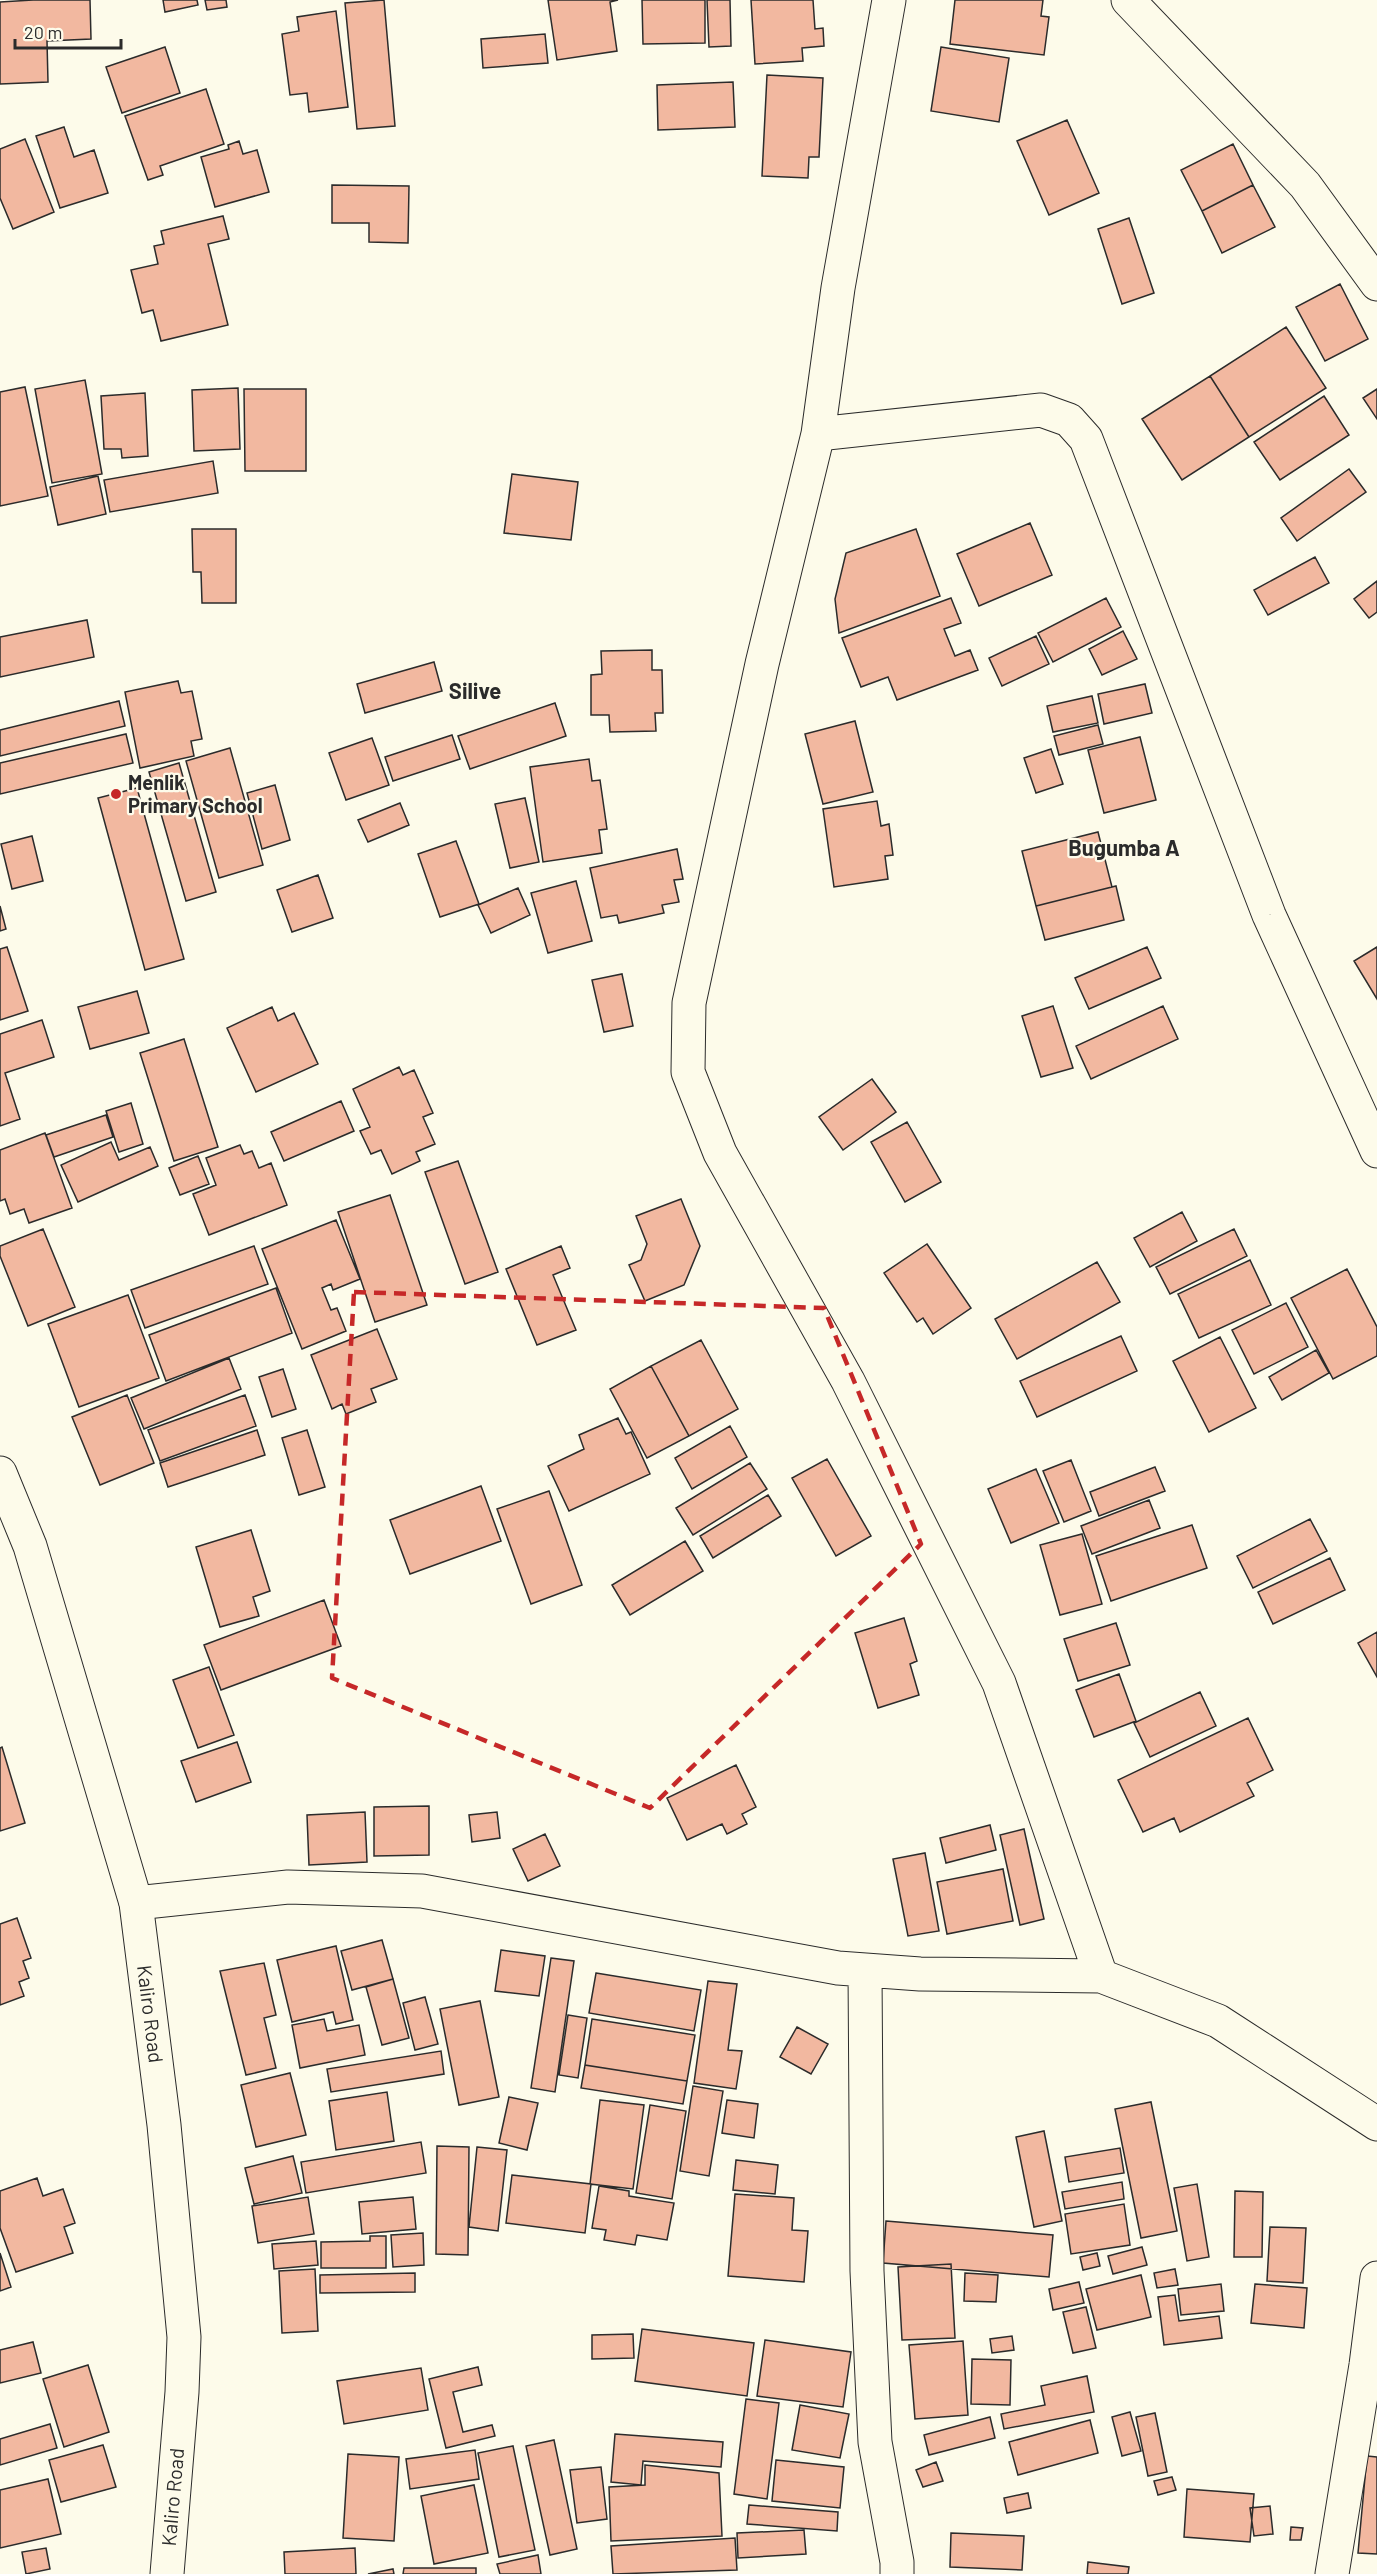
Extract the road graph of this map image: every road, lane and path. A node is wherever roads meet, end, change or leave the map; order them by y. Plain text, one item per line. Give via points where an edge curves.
1 (889, 0) edge
2 (1128, 0) edge
3 (1377, 284) edge
4 (818, 434) junction
5 (1377, 1151) edge
6 (0, 1473) edge
7 (136, 1904) junction
8 (865, 1970) junction
9 (1101, 1976) junction
10 (1377, 2124) edge
11 (1377, 2278) edge
12 (167, 2574) edge
13 (897, 2574) edge
14 (1332, 2574) edge

1 - 4 street via 838,288
2 - 3 street via 1305,185
4 - 5 street via 1041,411 1069,420 1086,439 1269,915
4 - 9 street via 762,664 689,1003 688,1071 720,1153 848,1381 999,1683
6 - 7 street, Kaliro Road via 30,1546
7 - 8 street via 288,1887 422,1891
7 - 12 street, Kaliro Road via 164,2125 184,2337
8 - 9 street
8 - 13 street via 867,2271 874,2431
9 - 10 street via 1218,2021
11 - 14 street

